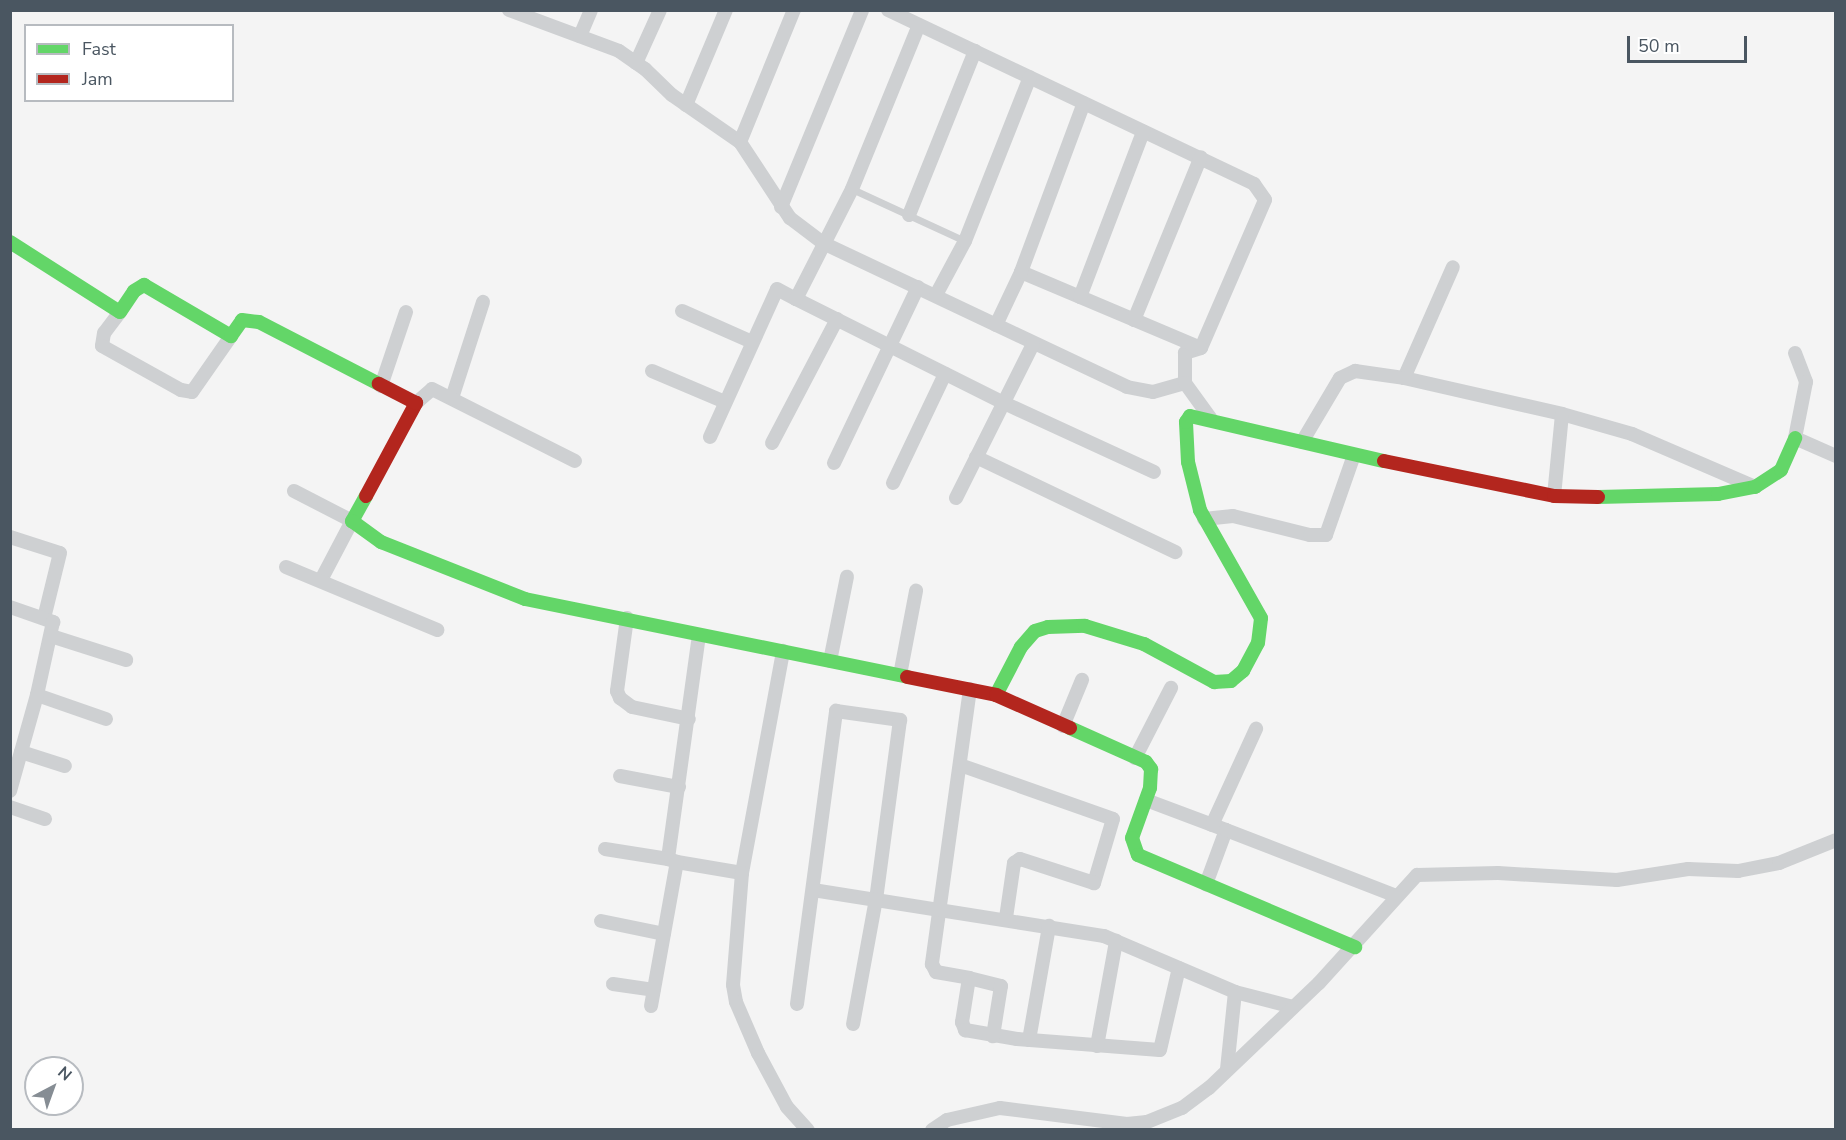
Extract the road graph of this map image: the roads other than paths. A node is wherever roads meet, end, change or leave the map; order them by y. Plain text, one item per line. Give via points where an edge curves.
1 (509, 10) edge
2 (591, 10) edge
3 (660, 10) edge
4 (726, 10) edge
5 (794, 10) edge
6 (862, 10) edge
7 (888, 10) edge
8 (525, 13) edge
9 (919, 25) junction
10 (580, 36) junction
11 (975, 51) junction
12 (636, 63) junction
13 (1030, 77) junction
14 (1084, 103) junction
15 (686, 105) junction
16 (1143, 132) junction
17 (740, 142) junction
18 (1201, 158) junction
19 (852, 189) junction
20 (781, 207) junction
21 (909, 215) junction
22 (965, 240) junction
23 (10, 242) edge
24 (824, 243) junction
25 (1453, 267) dead end
26 (1022, 272) junction
27 (918, 287) junction
28 (936, 295) junction
29 (1080, 297) junction
30 (795, 299) junction
31 (483, 302) dead end
32 (682, 311) dead end
33 (120, 312) junction
34 (406, 312) dead end
35 (837, 319) junction
36 (1134, 320) junction
37 (996, 325) junction
38 (231, 336) junction
39 (752, 342) junction
40 (1033, 344) junction
41 (888, 345) junction
42 (1202, 348) junction
43 (1795, 353) dead end
44 (651, 371) dead end
45 (945, 374) junction
46 (1404, 378) junction
47 (1185, 383) junction
48 (381, 386) junction
49 (452, 398) junction
50 (725, 402) junction
51 (416, 403) junction
52 (1004, 403) junction
53 (1562, 414) junction
54 (1211, 419) junction
55 (710, 437) dead end
56 (1796, 438) junction
57 (1302, 442) junction
58 (772, 443) dead end
59 (1354, 455) junction
60 (1836, 456) edge
61 (976, 457) junction
62 (575, 461) dead end
63 (834, 463) dead end
64 (1154, 472) dead end
65 (893, 483) dead end
66 (1755, 487) junction
67 (294, 491) dead end
68 (1554, 496) junction
69 (956, 498) dead end
70 (1204, 519) junction
71 (352, 521) junction
72 (10, 537) edge
73 (1175, 552) dead end
74 (286, 567) dead end
75 (848, 577) dead end
76 (321, 580) junction
77 (916, 591) dead end
78 (10, 607) edge
79 (44, 618) junction
80 (627, 618) junction
81 (436, 630) dead end
82 (699, 635) junction
83 (51, 636) junction
84 (783, 651) junction
85 (126, 660) dead end
86 (830, 661) junction
87 (900, 675) junction
88 (1082, 680) dead end
89 (1171, 688) dead end
90 (970, 689) junction
91 (37, 695) junction
92 (996, 695) junction
93 (106, 718) dead end
94 (689, 719) junction
95 (1063, 726) junction
96 (1256, 729) dead end
97 (21, 752) junction
98 (1135, 758) junction
99 (960, 765) junction
100 (65, 766) dead end
101 (620, 776) dead end
102 (679, 788) junction
103 (10, 791) edge
104 (1146, 800) junction
105 (10, 807) edge
106 (45, 819) dead end
107 (1212, 825) junction
108 (1227, 830) junction
109 (1836, 840) edge
110 (605, 849) dead end
111 (672, 860) junction
112 (742, 873) junction
113 (1206, 884) junction
114 (813, 890) junction
115 (1396, 896) junction
116 (876, 899) junction
117 (940, 911) junction
118 (1006, 918) junction
119 (601, 921) dead end
120 (1049, 926) junction
121 (664, 934) junction
122 (1116, 941) junction
123 (1355, 947) junction
124 (1179, 968) junction
125 (969, 978) junction
126 (613, 984) dead end
127 (654, 990) junction
128 (1235, 992) junction
129 (797, 1004) dead end
130 (651, 1006) dead end
131 (1293, 1007) junction
132 (853, 1024) dead end
133 (993, 1036) junction
134 (1029, 1040) junction
135 (1097, 1046) junction
136 (1227, 1069) junction
137 (1070, 1125) edge
138 (808, 1130) edge
139 (932, 1130) edge

1 - 8 street
2 - 10 street
3 - 12 street
4 - 15 street
5 - 17 street
6 - 20 street
7 - 9 street
8 - 10 street
9 - 11 street
9 - 19 street
10 - 12 street
11 - 13 street
11 - 21 street
12 - 15 street
13 - 14 street
13 - 22 street
14 - 16 street
14 - 26 street
15 - 17 street
16 - 18 street
16 - 29 street
17 - 20 street
18 - 36 street
18 - 42 street via 1254,184 1265,200
19 - 21 lane
19 - 24 street
20 - 24 street
21 - 22 lane
22 - 28 street
23 - 33 street
24 - 27 street
24 - 30 street
25 - 46 street
26 - 29 street
26 - 37 street
27 - 28 street
27 - 41 street
28 - 37 street
29 - 36 street
30 - 35 street
30 - 39 street via 777,289
31 - 49 street
32 - 39 street
33 - 38 street via 134,291 144,285
33 - 38 street via 104,333 102,346 181,390 192,392
34 - 48 street
35 - 41 street
35 - 58 street
36 - 42 street
37 - 40 street
38 - 48 street via 242,320 259,322
39 - 50 street
40 - 47 street via 1138,390 1153,392
40 - 52 street
41 - 45 street
41 - 63 street
42 - 47 street via 1185,353
43 - 56 street via 1806,382
44 - 50 street
45 - 52 street
45 - 65 street
46 - 53 street
46 - 57 street via 1346,373
47 - 54 street
48 - 51 street
49 - 51 street via 432,389
49 - 62 street
50 - 55 street
51 - 71 street
52 - 61 street
52 - 64 street
53 - 66 street via 1632,435
53 - 68 street
54 - 57 street
54 - 70 street via 1193,415 1186,422 1188,462
56 - 60 street
56 - 66 street via 1780,470
57 - 59 street
59 - 68 street
59 - 70 street via 1326,535 1310,535 1233,516
61 - 69 street
61 - 73 street
66 - 68 street via 1676,497
67 - 71 street
70 - 92 street via 1237,570 1261,618 1258,643 1243,671 1231,681 1214,682 1144,644 1085,626 1048,627 1035,632 1021,647
71 - 76 street
71 - 80 street via 400,552 525,599
72 - 79 street via 60,553
74 - 76 street
75 - 86 street
76 - 81 street
77 - 87 street
78 - 79 street
79 - 83 street via 53,622
80 - 82 street
80 - 94 street via 617,691 620,698 632,707
82 - 84 street
82 - 94 street
83 - 85 street
83 - 91 street
84 - 86 street
84 - 112 street
86 - 87 street
87 - 90 street
88 - 95 street
89 - 98 street
90 - 92 street
90 - 99 street
91 - 93 street
91 - 97 street
92 - 95 street
94 - 102 street
95 - 98 street
96 - 107 street
97 - 100 street
97 - 103 street
98 - 104 street via 1151,769
99 - 117 street
99 - 118 street via 1113,819 1094,883 1020,859 1014,863
101 - 102 street
102 - 111 street
104 - 107 street
104 - 113 street via 1133,832 1134,850
105 - 106 street
107 - 108 street
108 - 113 street
108 - 115 street
109 - 115 street via 1779,863 1738,871 1688,869 1617,880 1423,873 1412,878
110 - 111 street
111 - 112 street
111 - 121 street
112 - 138 street via 733,985 736,1002 787,1107
113 - 123 street
114 - 116 street
114 - 116 street via 836,711 870,715 900,720
114 - 129 street
115 - 123 street
116 - 117 street
116 - 132 street
117 - 118 street
117 - 125 street via 933,970
118 - 120 street
119 - 121 street
120 - 122 street
120 - 134 street
121 - 127 street
122 - 124 street
122 - 135 street
123 - 131 street
124 - 128 street
124 - 135 street via 1160,1050
125 - 133 street via 962,1027 972,1034
125 - 133 street via 1001,986
126 - 127 street
127 - 130 street
128 - 131 street
128 - 136 street
131 - 136 street
133 - 134 street
134 - 135 street
136 - 137 street via 1182,1108 1147,1122
137 - 139 street via 1000,1108 947,1120

